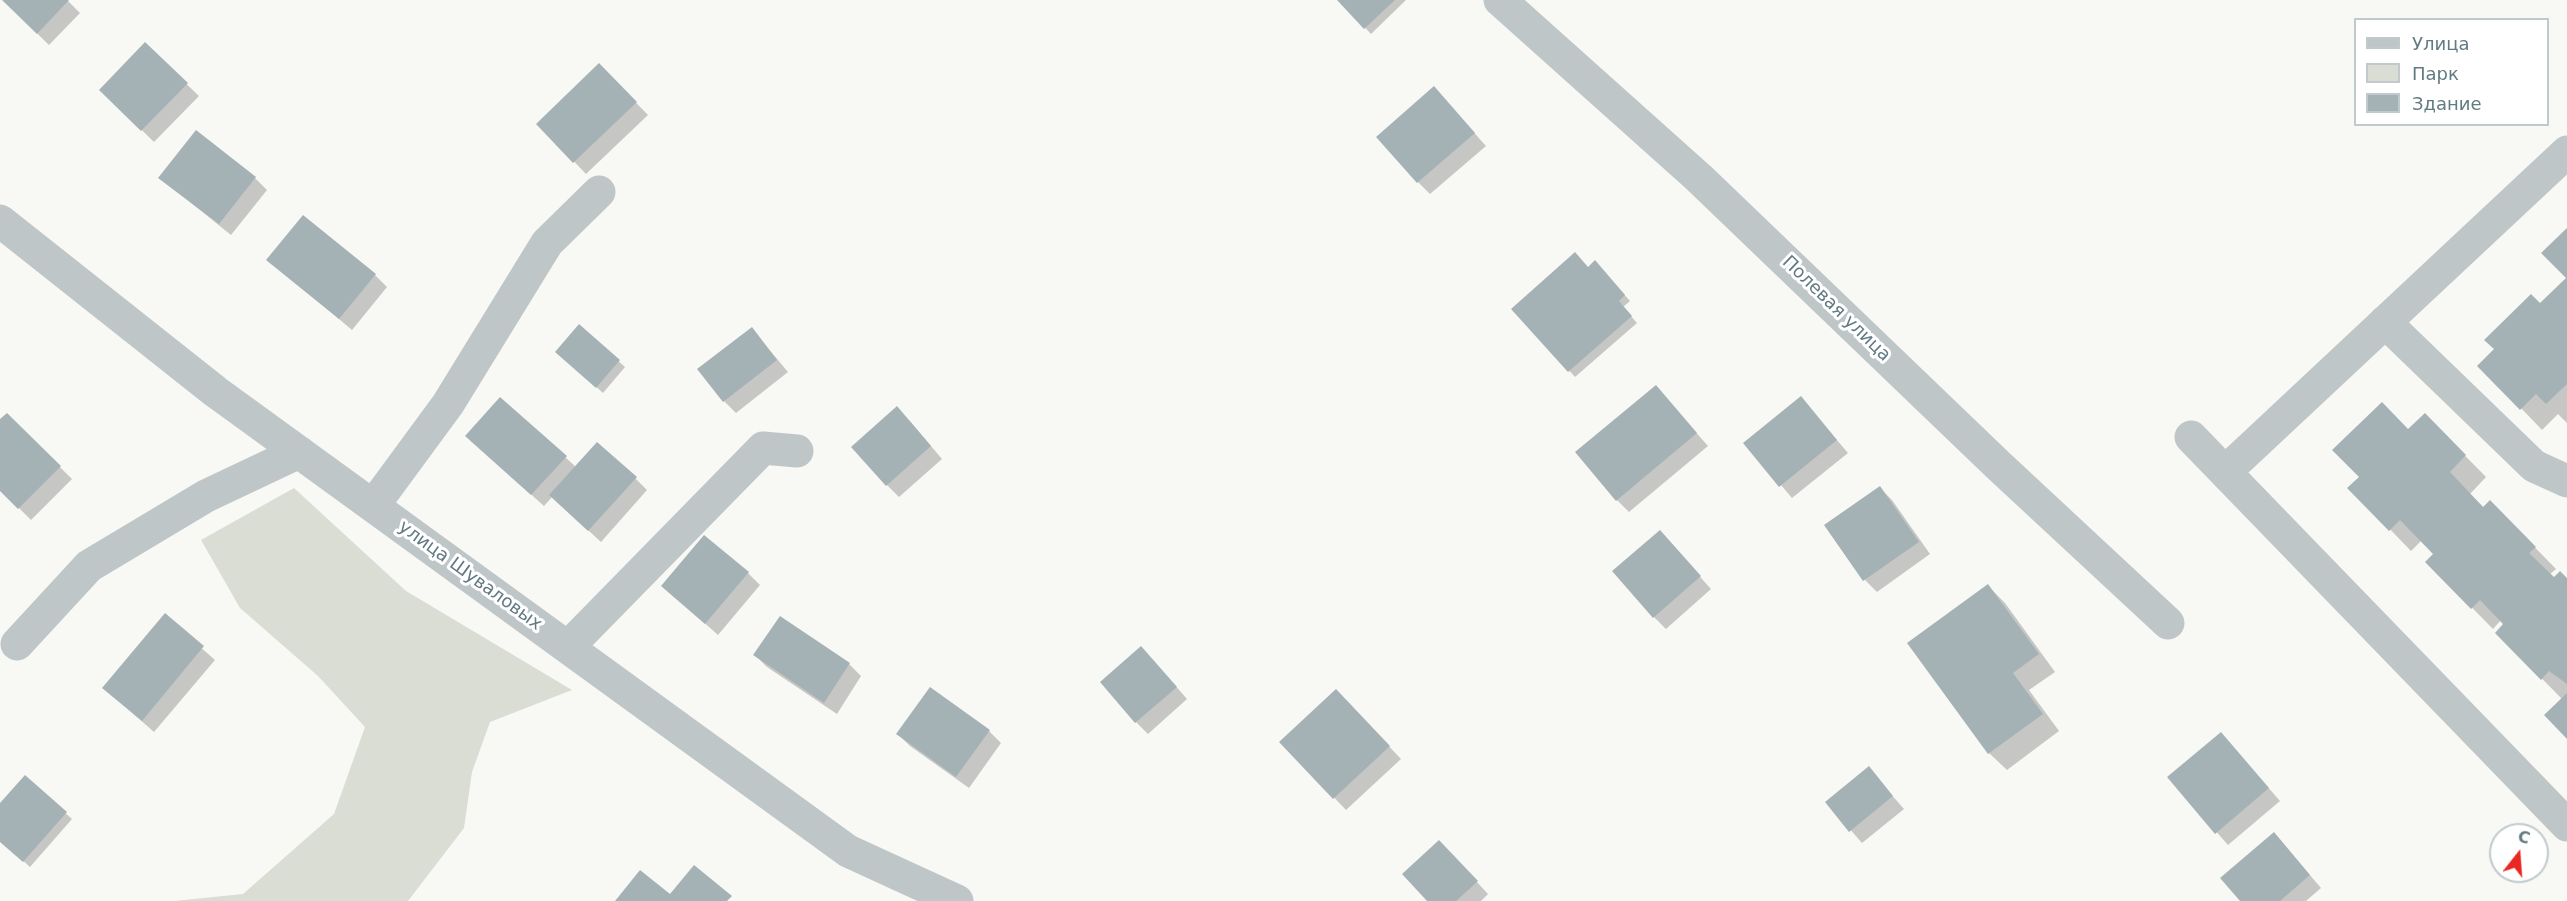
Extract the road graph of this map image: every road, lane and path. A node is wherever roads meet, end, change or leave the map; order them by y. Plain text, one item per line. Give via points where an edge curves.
1 (1500, 0) edge
2 (2567, 152) edge
3 (599, 192) dead end
4 (0, 222) edge
5 (2385, 322) junction
6 (2191, 437) dead end
7 (797, 451) dead end
8 (299, 452) junction
9 (2225, 472) junction
10 (2565, 478) edge
11 (373, 506) junction
12 (2168, 623) dead end
13 (17, 644) dead end
14 (568, 647) junction
15 (2567, 825) edge
16 (957, 901) edge

1 - 12 street, Полевая улица via 1699,178
2 - 5 street
3 - 11 street via 547,243 448,404
4 - 8 street, улица Шуваловых via 216,392
5 - 9 street
5 - 10 street via 2534,466
6 - 9 street
7 - 14 street via 763,448
8 - 11 street, улица Шуваловых
8 - 13 street via 206,496 88,567
9 - 15 street
11 - 14 street, улица Шуваловых
14 - 16 street, улица Шуваловых via 848,850

